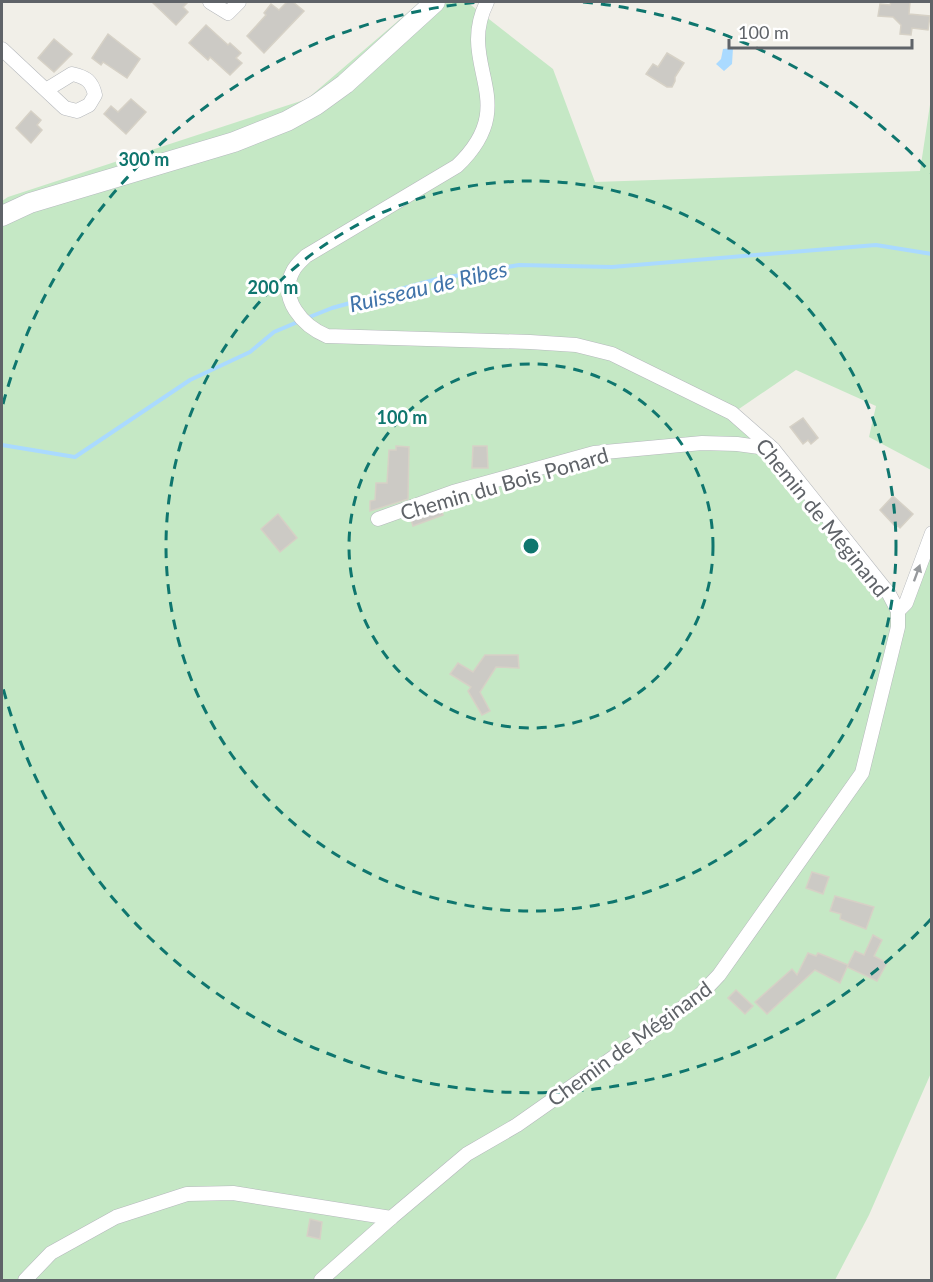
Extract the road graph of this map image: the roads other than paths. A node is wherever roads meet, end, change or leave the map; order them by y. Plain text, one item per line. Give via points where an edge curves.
1 (210, 2) edge
2 (239, 2) edge
3 (435, 2) edge
4 (488, 2) edge
5 (2, 49) edge
6 (46, 90) dead end
7 (2, 216) edge
8 (773, 449) junction
9 (378, 519) dead end
10 (932, 533) edge
11 (898, 611) junction
12 (391, 1218) junction
13 (25, 1281) edge
14 (321, 1281) edge

1 - 2 street via 228,13
3 - 7 main road via 345,84 288,121 234,142 30,203
4 - 8 street, Chemin de Méginand via 481,17 478,42 489,98 488,117 473,151 458,166 306,256 293,269 288,282 290,300 303,320 327,336 530,342 576,345 612,354 732,413
5 - 6 street
8 - 9 street, Chemin du Bois Ponard via 702,443 594,453 453,492
8 - 11 street, Chemin de Méginand via 889,594
11 -> 10 street via 906,603
11 - 12 street, Chemin de Méginand via 898,627 862,773 720,975 651,1031 517,1125 467,1154
12 - 13 street via 233,1193 187,1194 116,1217 51,1253
12 - 14 street, Chemin de Méginand

